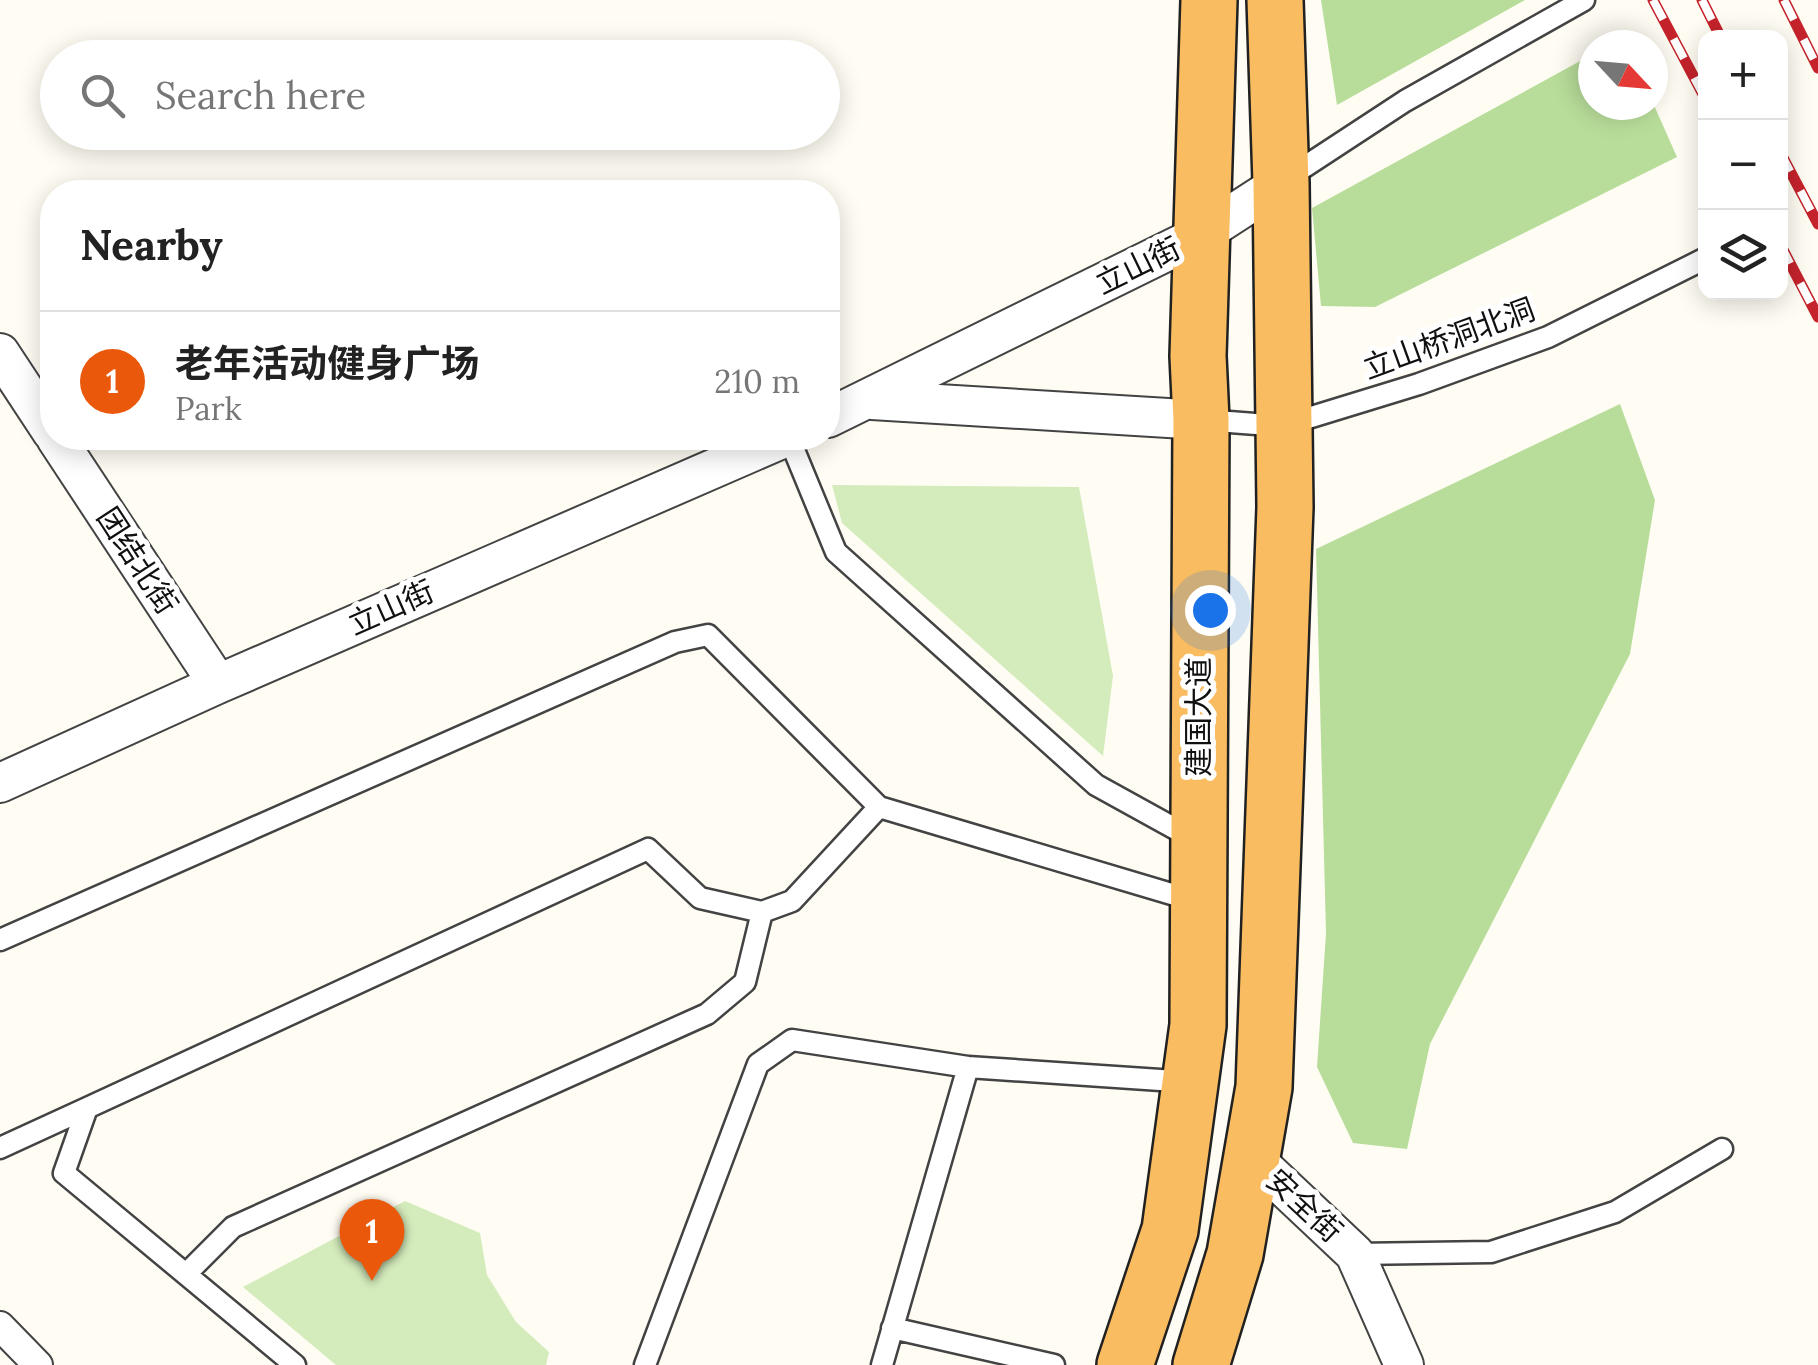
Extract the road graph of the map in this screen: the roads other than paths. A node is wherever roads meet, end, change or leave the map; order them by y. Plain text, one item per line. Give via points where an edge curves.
1 (1209, 0) edge
2 (1275, 0) edge
3 (1584, 0) edge
4 (1281, 183) junction
5 (1202, 234) junction
6 (1698, 262) edge
7 (0, 352) edge
8 (870, 400) junction
9 (40, 413) edge
10 (840, 413) edge
11 (1201, 420) junction
12 (1282, 426) junction
13 (64, 450) edge
14 (759, 450) edge
15 (792, 450) edge
16 (218, 684) junction
17 (0, 783) edge
18 (879, 807) junction
19 (1198, 842) junction
20 (1198, 902) junction
21 (762, 912) junction
22 (0, 940) edge
23 (968, 1067) junction
24 (1190, 1082) junction
25 (87, 1108) junction
26 (0, 1148) edge
27 (1722, 1149) dead end
28 (1252, 1158) junction
29 (1355, 1254) junction
30 (186, 1274) junction
31 (0, 1326) edge
32 (892, 1328) junction
33 (38, 1365) edge
34 (295, 1365) edge
35 (646, 1365) edge
36 (882, 1365) edge
37 (1054, 1365) edge
38 (1125, 1365) edge
39 (1201, 1365) edge
40 (1404, 1365) edge

1 - 5 highway, 建国大道
2 - 4 highway
3 - 4 lane via 1406,100
4 - 5 street, 立山街
4 - 12 highway
5 - 8 street, 立山街
5 - 11 highway, 建国大道
6 - 12 lane, 立山桥洞北洞 via 1548,337
7 - 9 street, 团结北街
8 - 10 street, 立山街
8 - 11 street
11 - 12 lane, 立山桥洞北洞
11 - 19 highway, 建国大道
12 - 28 highway via 1264,1088
13 - 16 street, 团结北街
14 - 16 street, 立山街
15 - 19 lane via 836,552 1096,785
16 - 17 street, 立山街
18 - 20 lane
18 - 21 lane via 792,901
18 - 22 lane via 708,635 675,642
19 - 20 highway, 建国大道
20 - 24 highway, 建国大道 via 1198,1025
21 - 25 lane via 700,898 648,849
21 - 30 lane via 745,982 706,1014 233,1228
23 - 24 lane
23 - 32 lane
23 - 35 lane via 792,1040 758,1064
24 - 38 highway, 建国大道 via 1170,1230
25 - 26 lane
25 - 30 lane via 64,1172
27 - 29 lane via 1615,1212 1491,1252
28 - 29 street, 安全街
28 - 39 highway via 1235,1254
29 - 40 street, 安全街
30 - 34 lane
31 - 33 street
32 - 36 lane
32 - 37 lane

